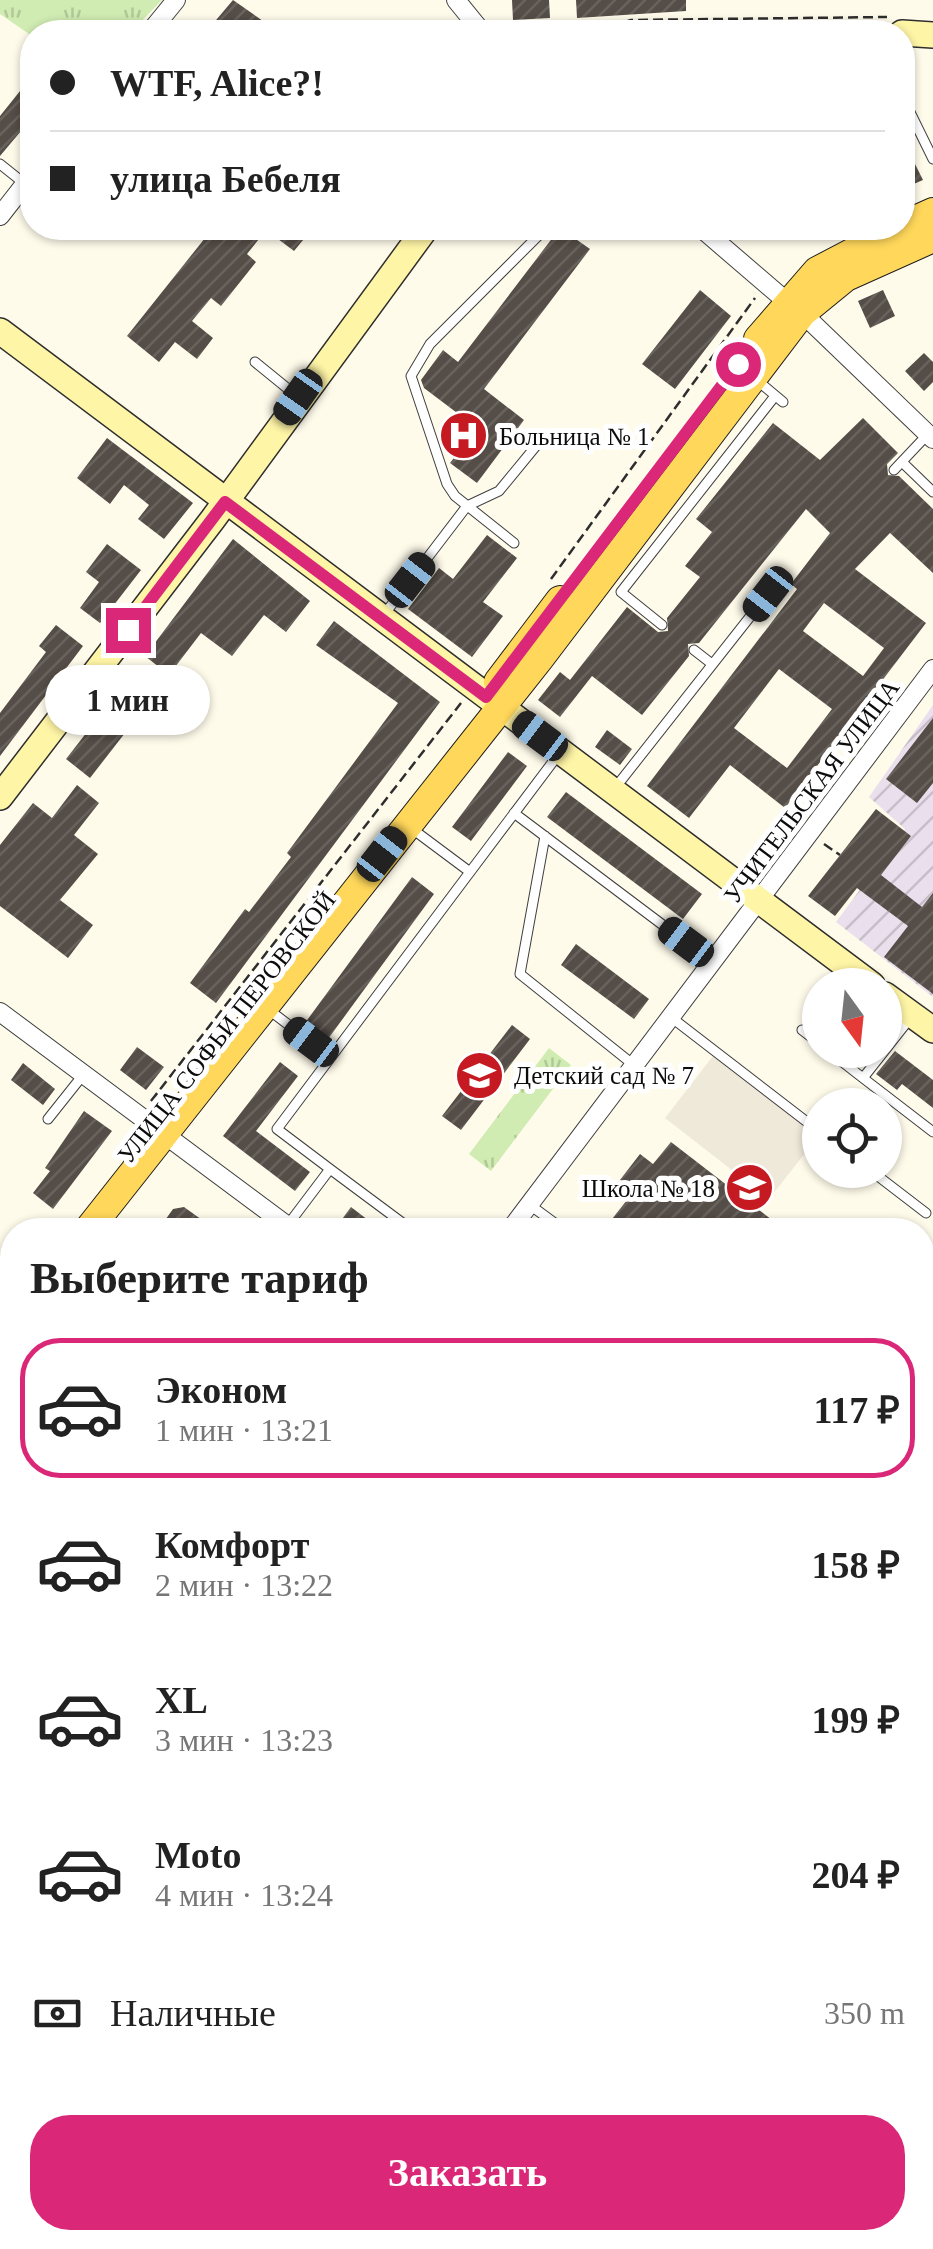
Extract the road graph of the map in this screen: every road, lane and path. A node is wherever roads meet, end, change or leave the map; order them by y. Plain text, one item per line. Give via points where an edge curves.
1 (176, 0) edge
2 (456, 0) edge
3 (160, 20) edge
4 (472, 20) edge
5 (915, 122) edge
6 (933, 159) edge
7 (20, 191) edge
8 (0, 216) edge
9 (933, 238) edge
10 (414, 240) edge
11 (534, 240) edge
12 (715, 240) edge
13 (873, 240) edge
14 (794, 307) junction
15 (0, 331) edge
16 (254, 362) dead end
17 (752, 376) junction
18 (298, 397) junction
19 (931, 436) edge
20 (536, 446) dead end
21 (902, 462) junction
22 (894, 470) dead end
23 (933, 492) edge
24 (225, 502) junction
25 (467, 506) junction
26 (514, 543) dead end
27 (768, 594) dead end
28 (381, 618) junction
29 (662, 625) dead end
30 (694, 650) dead end
31 (712, 664) junction
32 (933, 668) edge
33 (494, 702) junction
34 (560, 752) junction
35 (613, 790) junction
36 (0, 798) edge
37 (514, 814) junction
38 (405, 824) junction
39 (545, 836) junction
40 (823, 843) dead end
41 (840, 855) dead end
42 (470, 872) junction
43 (761, 902) junction
44 (714, 963) junction
45 (849, 968) edge
46 (264, 1006) junction
47 (902, 1007) edge
48 (0, 1012) edge
49 (672, 1018) junction
50 (923, 1023) edge
51 (331, 1057) junction
52 (635, 1066) junction
53 (850, 1068) edge
54 (84, 1073) junction
55 (863, 1078) junction
56 (802, 1118) edge
57 (48, 1119) dead end
58 (158, 1126) junction
59 (933, 1132) edge
60 (330, 1168) junction
61 (893, 1188) edge
62 (530, 1204) junction
63 (926, 1213) dead end
64 (78, 1218) edge
65 (96, 1218) edge
66 (277, 1218) edge
67 (297, 1218) edge
68 (396, 1218) edge
69 (519, 1218) edge
70 (548, 1218) edge

1 - 3 street
2 - 4 street
5 - 6 lane
7 - 8 street
9 - 14 main road
10 - 18 street
11 - 25 lane via 430,344 411,376 442,473
12 - 14 street
13 - 14 main road via 825,264
14 - 17 main road, УЛИЦА СОФЬИ ПЕРОВСКОЙ
14 - 19 street
14 - 33 main road, УЛИЦА СОФЬИ ПЕРОВСКОЙ
15 - 24 street
16 - 18 lane
17 - 29 lane via 779,399 621,592
17 - 33 main road, УЛИЦА СОФЬИ ПЕРОВСКОЙ
18 - 24 street
19 - 21 lane
20 - 25 lane via 499,490
21 - 22 lane
21 - 23 lane
24 - 28 street
24 - 36 street
25 - 26 lane
25 - 28 lane
27 - 31 lane
28 - 33 street
30 - 31 lane
31 - 35 lane
32 - 43 street, УЧИТЕЛЬСКАЯ УЛИЦА
33 - 34 street
33 - 38 main road, УЛИЦА СОФЬИ ПЕРОВСКОЙ
33 - 58 main road, УЛИЦА СОФЬИ ПЕРОВСКОЙ
34 - 35 street
34 - 37 lane
35 - 43 street
37 - 39 lane
37 - 42 lane
38 - 42 lane
38 - 46 main road, УЛИЦА СОФЬИ ПЕРОВСКОЙ
39 - 44 lane
39 - 52 lane via 520,974
40 - 41 path
42 - 51 lane
43 - 44 street, УЧИТЕЛЬСКАЯ УЛИЦА
43 - 45 street
44 - 49 street, УЧИТЕЛЬСКАЯ УЛИЦА
46 - 51 lane
46 - 58 main road, УЛИЦА СОФЬИ ПЕРОВСКОЙ
47 - 50 street
48 - 54 street
49 - 52 street, УЧИТЕЛЬСКАЯ УЛИЦА
49 - 56 lane
50 - 55 lane
51 - 60 lane via 277,1129
52 - 62 street, УЧИТЕЛЬСКАЯ УЛИЦА
53 - 55 lane
54 - 57 lane
54 - 58 street
55 - 59 lane
58 - 64 main road, УЛИЦА СОФЬИ ПЕРОВСКОЙ
58 - 65 main road, УЛИЦА СОФЬИ ПЕРОВСКОЙ
58 - 66 street
60 - 67 lane
60 - 68 lane
61 - 63 lane
62 - 69 street, УЧИТЕЛЬСКАЯ УЛИЦА
62 - 70 lane

